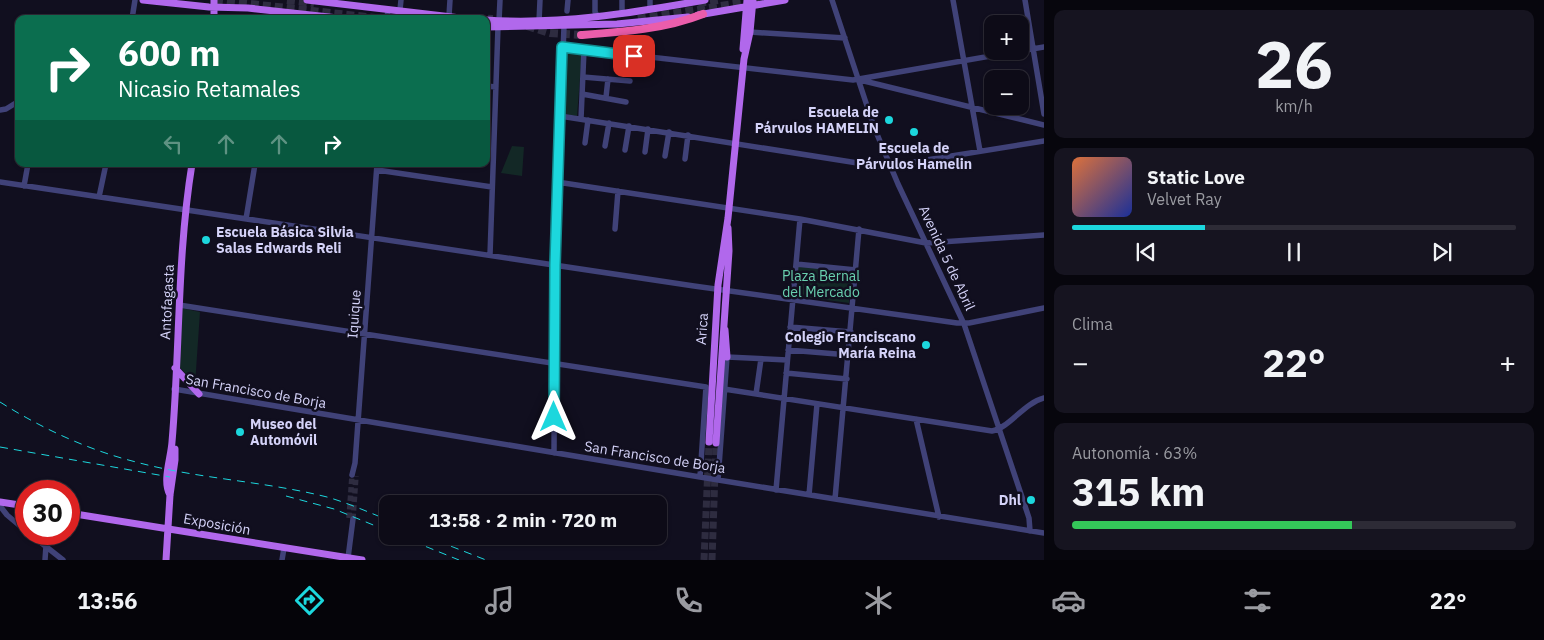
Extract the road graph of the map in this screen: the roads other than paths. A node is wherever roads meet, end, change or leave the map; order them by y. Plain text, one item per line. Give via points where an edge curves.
1 (135, 0) edge
2 (143, 0) edge
3 (307, 0) edge
4 (400, 0) edge
5 (450, 0) edge
6 (500, 0) edge
7 (540, 0) edge
8 (568, 0) edge
9 (595, 0) edge
10 (622, 0) edge
11 (650, 0) edge
12 (701, 0) edge
13 (785, 0) edge
14 (832, 0) edge
15 (953, 0) edge
16 (1025, 0) edge
17 (351, 3) edge
18 (749, 3) edge
19 (245, 4) edge
20 (216, 5) edge
21 (388, 9) junction
22 (650, 9) junction
23 (567, 10) dead end
24 (277, 11) junction
25 (400, 11) junction
26 (622, 14) junction
27 (703, 14) junction
28 (133, 15) edge
29 (276, 15) edge
30 (312, 15) edge
31 (387, 15) edge
32 (400, 15) edge
33 (440, 15) edge
34 (450, 15) edge
35 (598, 17) junction
36 (490, 21) tunnel mouth
37 (539, 22) junction
38 (498, 24) junction
39 (490, 26) tunnel mouth
40 (564, 26) junction
41 (750, 32) junction
42 (582, 34) tunnel mouth
43 (845, 38) junction
44 (562, 47) junction
45 (1044, 47) edge
46 (1033, 49) junction
47 (584, 50) junction
48 (1029, 50) edge
49 (984, 57) edge
50 (744, 59) junction
51 (964, 60) junction
52 (743, 68) junction
53 (879, 74) junction
54 (583, 77) junction
55 (608, 79) junction
56 (858, 80) junction
57 (630, 81) dead end
58 (880, 84) junction
59 (490, 86) edge
60 (496, 87) junction
61 (582, 94) junction
62 (606, 97) junction
63 (626, 102) dead end
64 (15, 103) edge
65 (972, 107) junction
66 (0, 110) edge
67 (1044, 114) edge
68 (560, 116) junction
69 (585, 120) junction
70 (609, 124) junction
71 (1044, 125) edge
72 (629, 126) junction
73 (648, 129) junction
74 (669, 132) junction
75 (688, 135) junction
76 (490, 136) edge
77 (494, 137) junction
78 (1044, 141) edge
79 (585, 143) dead end
80 (736, 143) junction
81 (605, 146) dead end
82 (625, 150) dead end
83 (980, 151) junction
84 (645, 152) dead end
85 (665, 156) dead end
86 (685, 159) dead end
87 (890, 166) junction
88 (27, 167) edge
89 (105, 167) edge
90 (192, 167) edge
91 (255, 167) edge
92 (377, 167) edge
93 (0, 182) edge
94 (557, 182) junction
95 (24, 186) junction
96 (492, 187) junction
97 (618, 191) junction
98 (99, 197) junction
99 (729, 207) junction
100 (185, 210) junction
101 (246, 219) junction
102 (800, 219) junction
103 (615, 228) dead end
104 (859, 229) junction
105 (1044, 235) edge
106 (372, 238) junction
107 (926, 243) junction
108 (490, 255) junction
109 (796, 264) junction
110 (555, 265) junction
111 (856, 270) junction
112 (721, 290) junction
113 (793, 300) junction
114 (179, 305) junction
115 (853, 308) junction
116 (1044, 308) edge
117 (723, 321) junction
118 (964, 324) junction
119 (790, 327) junction
120 (851, 332) junction
121 (365, 334) junction
122 (714, 335) junction
123 (788, 350) junction
124 (849, 355) junction
125 (727, 356) junction
126 (761, 359) junction
127 (787, 360) junction
128 (554, 364) junction
129 (175, 368) junction
130 (786, 373) junction
131 (847, 379) junction
132 (706, 387) junction
133 (174, 389) junction
134 (724, 389) junction
135 (199, 394) junction
136 (756, 394) junction
137 (1044, 398) edge
138 (784, 399) junction
139 (817, 404) junction
140 (844, 408) junction
141 (916, 419) junction
142 (358, 421) junction
143 (999, 428) junction
144 (554, 453) junction
145 (354, 476) tunnel mouth
146 (700, 477) junction
147 (718, 480) junction
148 (776, 490) junction
149 (809, 495) junction
150 (835, 499) junction
151 (0, 504) edge
152 (15, 505) edge
153 (80, 515) edge
154 (939, 517) junction
155 (351, 519) tunnel mouth
156 (15, 521) edge
157 (168, 529) junction
158 (1030, 531) junction
159 (1044, 533) edge
160 (46, 546) joint
161 (284, 548) junction
162 (348, 558) junction
163 (45, 560) edge
164 (63, 560) edge
165 (166, 560) edge
166 (282, 560) edge
167 (362, 560) edge

1 - 28 street
2 - 20 main road
3 - 17 main road
4 - 25 street
5 - 34 street
6 - 38 street
7 - 37 street
8 - 23 street
9 - 35 street via 594,10
10 - 26 street
11 - 22 street
12 - 22 main road
13 - 18 main road
14 - 43 street, Avenida 5 de Abril
15 - 51 street
16 - 46 street
17 - 21 main road
18 - 27 main road
18 - 41 main road, Arica
18 - 50 main road, Arica
19 - 20 main road
19 - 24 main road
21 - 25 main road
21 - 31 street
22 - 26 main road
24 - 29 street
24 - 30 main road
25 - 32 street
25 - 33 main road
26 - 35 main road
27 - 40 main road via 633,23
27 - 42 highway via 640,28
35 - 37 main road
36 - 38 main road
37 - 38 main road
38 - 39 main road
38 - 40 main road
38 - 60 street
40 - 44 street
41 - 43 street
41 - 50 main road, Arica
43 - 56 street, Avenida 5 de Abril
44 - 47 street
44 - 68 street
45 - 46 street
46 - 48 street
46 - 67 street
47 - 52 street
47 - 54 street
49 - 51 street
50 - 52 main road, Arica
51 - 53 street
51 - 65 street
52 - 56 street
52 - 80 main road, Arica
53 - 56 street
53 - 58 street
54 - 55 street
54 - 61 street
55 - 57 street
55 - 62 street
56 - 58 street
56 - 87 street, Avenida 5 de Abril
58 - 65 street
59 - 60 street
60 - 77 street
61 - 62 street
61 - 69 street
62 - 63 street
64 - 66 street
65 - 71 street
65 - 83 street
68 - 69 street
68 - 94 street
69 - 70 street
69 - 79 street
70 - 72 street
70 - 81 street
72 - 73 street
72 - 82 street
73 - 74 street
73 - 84 street
74 - 75 street
74 - 85 street
75 - 80 street
75 - 86 street
76 - 77 street
77 - 96 street
78 - 83 street
80 - 87 street via 879,167
80 - 99 main road, Arica
83 - 87 street
87 - 107 street, Avenida 5 de Abril
88 - 95 street
89 - 98 street
90 - 100 main road, Antofagasta
91 - 101 street
92 - 96 street
92 - 106 street, Iquique
93 - 95 street
94 - 97 street
94 - 110 street
95 - 98 street
96 - 108 street
97 - 99 street
97 - 103 street
98 - 100 street
99 - 102 street
99 - 112 main road, Arica via 729,251
100 - 101 street
100 - 114 main road, Antofagasta
101 - 106 street
102 - 104 street
102 - 109 street
104 - 107 street
104 - 111 street
105 - 107 street
106 - 108 street
106 - 121 street, Iquique
107 - 118 street, Avenida 5 de Abril
108 - 110 street
109 - 111 street
109 - 113 street
110 - 112 street
110 - 128 street
111 - 115 street
112 - 113 street
112 - 117 main road, Arica
112 - 122 main road, Arica
113 - 115 street
113 - 119 street
114 - 121 street
114 - 129 main road, Antofagasta
115 - 118 street
115 - 120 street
116 - 118 street
117 - 122 main road, Arica via 712,442
117 - 125 main road
118 - 143 street, Avenida 5 de Abril
119 - 120 street
119 - 123 street
120 - 124 street
121 - 128 street
121 - 142 street, Iquique
122 - 132 main road
123 - 124 street
123 - 127 street
124 - 131 street
125 - 126 street
125 - 134 street
126 - 127 street
126 - 136 street
127 - 130 street
128 - 132 street
128 - 144 street
129 - 133 main road, Antofagasta
129 - 135 main road
130 - 131 street
130 - 138 street
131 - 140 street
132 - 146 street
133 - 135 street, San Francisco de Borja
133 - 157 main road, Antofagasta via 167,479 170,495
134 - 136 street
134 - 147 street
135 - 142 street, San Francisco de Borja
136 - 138 street
137 - 143 street via 1034,401
138 - 139 street
138 - 148 street
139 - 140 street
139 - 149 street
140 - 141 street
140 - 150 street
141 - 143 street via 995,431
141 - 154 street
142 - 144 street, San Francisco de Borja
142 - 145 street, Iquique
143 - 158 street, Avenida 5 de Abril via 1029,518
144 - 146 street, San Francisco de Borja
146 - 147 street, San Francisco de Borja
147 - 148 street, San Francisco de Borja
148 - 149 street, San Francisco de Borja
149 - 150 street, San Francisco de Borja
150 - 154 street, San Francisco de Borja
151 - 152 main road
151 - 156 street
153 - 157 main road, Exposición
154 - 158 street, San Francisco de Borja
155 - 162 street
157 - 161 main road, Exposición
157 - 165 main road, Antofagasta
158 - 159 street, San Francisco de Borja
160 - 163 street
160 - 164 street
161 - 162 main road, Exposición
161 - 166 street
162 - 167 main road, Exposición

